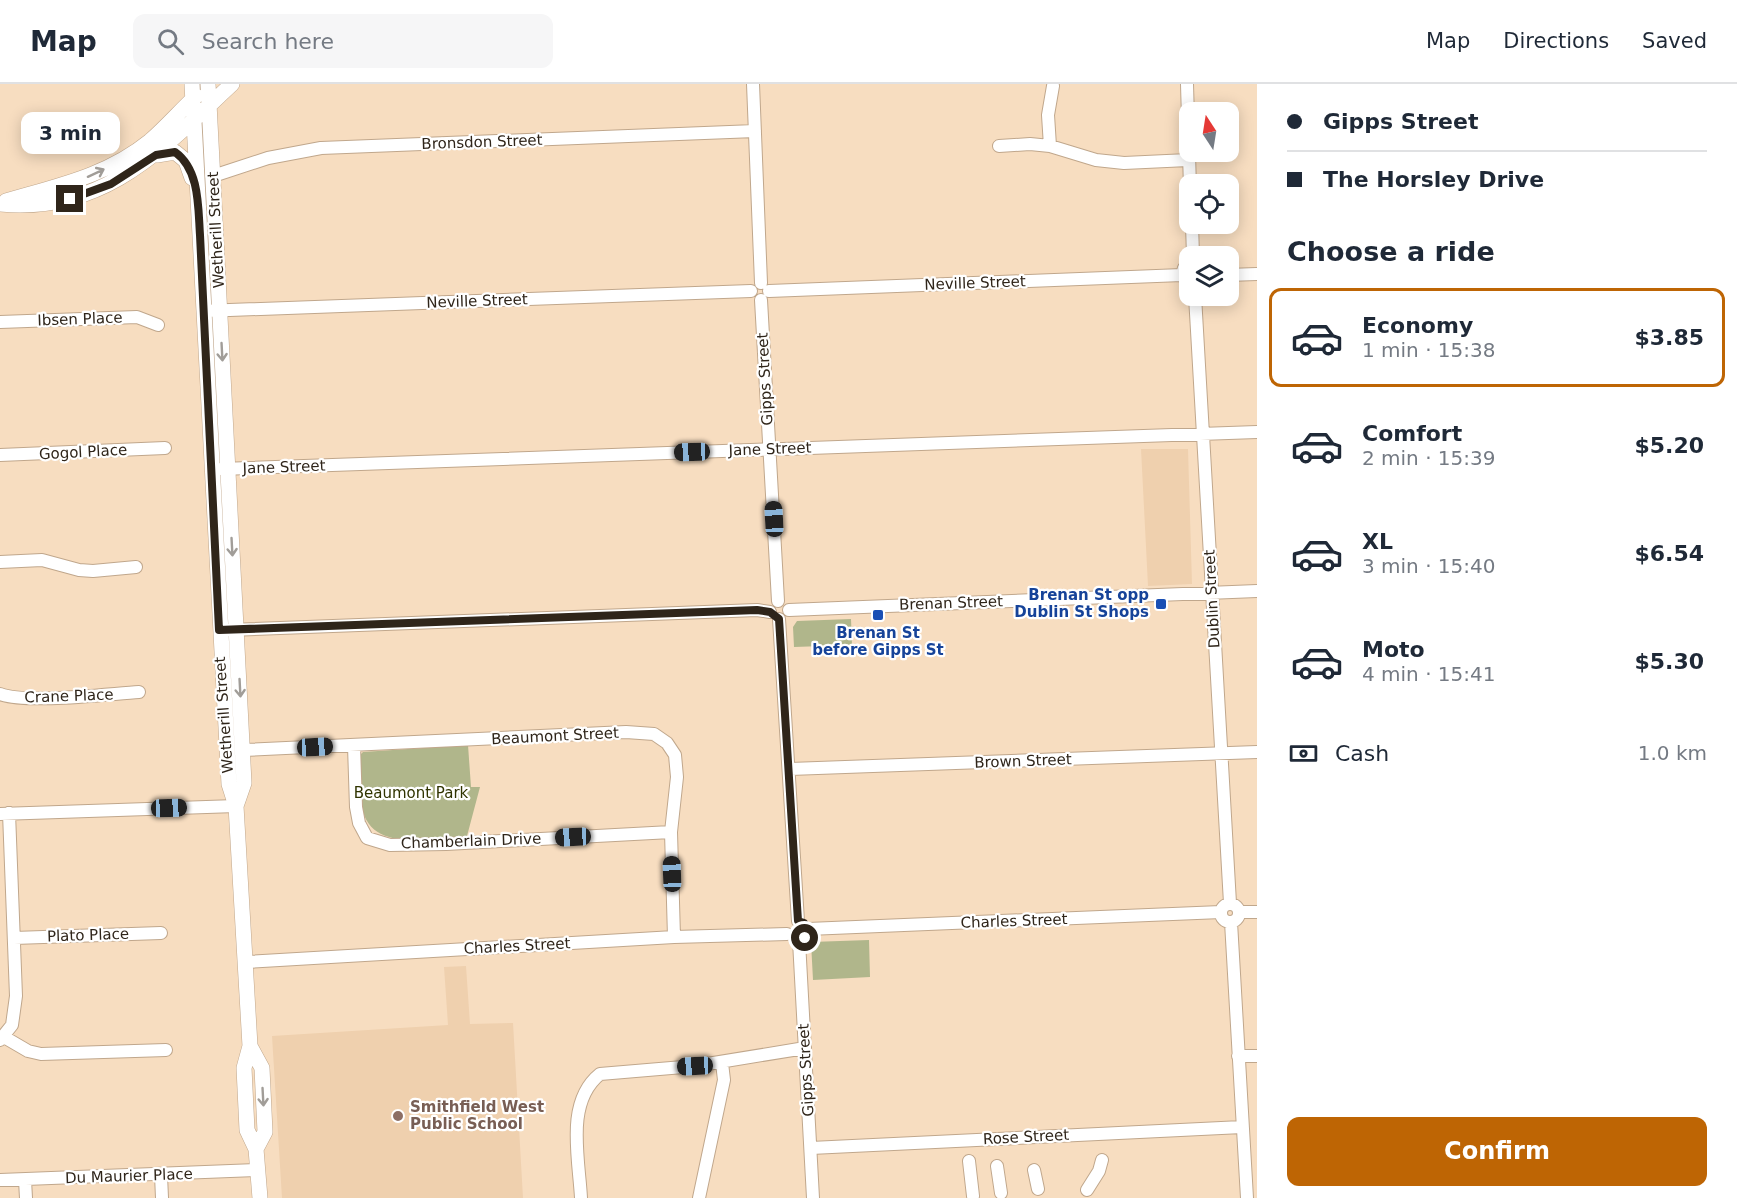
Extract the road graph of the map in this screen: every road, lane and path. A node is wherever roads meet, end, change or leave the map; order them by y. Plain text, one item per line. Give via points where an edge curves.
1 (208, 84) edge
2 (232, 84) edge
3 (753, 84) edge
4 (1187, 84) edge
5 (1053, 86) dead end
6 (192, 92) edge
7 (1187, 102) edge
8 (209, 105) junction
9 (194, 120) junction
10 (755, 131) junction
11 (999, 146) dead end
12 (1050, 146) junction
13 (156, 155) junction
14 (1179, 160) edge
15 (213, 176) junction
16 (197, 195) junction
17 (0, 203) edge
18 (1257, 274) edge
19 (1179, 275) edge
20 (1239, 275) edge
21 (760, 291) junction
22 (1196, 306) edge
23 (203, 311) junction
24 (220, 311) junction
25 (0, 322) edge
26 (158, 325) dead end
27 (1257, 432) edge
28 (1202, 434) junction
29 (165, 448) dead end
30 (770, 449) junction
31 (0, 456) edge
32 (228, 469) junction
33 (210, 470) junction
34 (0, 562) edge
35 (136, 567) dead end
36 (1257, 591) edge
37 (1213, 592) junction
38 (778, 601) junction
39 (789, 610) junction
40 (775, 615) junction
41 (237, 629) junction
42 (219, 630) junction
43 (140, 692) dead end
44 (0, 694) edge
45 (354, 746) junction
46 (243, 750) junction
47 (1257, 752) edge
48 (1220, 754) junction
49 (790, 769) junction
50 (237, 806) junction
51 (5, 813) edge
52 (671, 832) junction
53 (1230, 912) junction
54 (1257, 912) edge
55 (803, 925) junction
56 (161, 933) dead end
57 (787, 934) junction
58 (674, 937) junction
59 (14, 938) junction
60 (799, 941) junction
61 (246, 962) junction
62 (2, 1038) edge
63 (805, 1048) junction
64 (166, 1050) dead end
65 (1239, 1056) junction
66 (1257, 1056) edge
67 (722, 1063) junction
68 (1242, 1127) junction
69 (811, 1148) junction
70 (1102, 1160) dead end
71 (969, 1161) dead end
72 (997, 1166) dead end
73 (258, 1170) junction
74 (1034, 1170) dead end
75 (162, 1175) junction
76 (0, 1180) edge
77 (25, 1180) junction
78 (1088, 1190) dead end
79 (1041, 1192) edge
80 (1005, 1194) edge
81 (973, 1196) dead end
82 (26, 1198) edge
83 (162, 1198) edge
84 (260, 1198) edge
85 (581, 1198) edge
86 (699, 1198) edge
87 (813, 1198) edge
88 (1247, 1198) edge

1 - 6 main road
1 - 8 main road, Wetherill Street
2 - 8 main road
3 - 10 street, Gipps Street
4 - 7 street
5 - 12 street via 1048,115
6 - 9 main road, Wetherill Street
17 -> 6 main road via 59,188 114,164 149,141
8 - 9 main road
8 - 15 main road, Wetherill Street
9 - 13 main road
9 - 16 main road, Wetherill Street
10 - 15 street, Bronsdon Street via 321,148 268,158
10 - 21 street, Gipps Street
11 - 12 street
12 - 14 street via 1096,160
13 - 16 main road via 170,151 181,157 190,170
13 - 17 main road via 111,184 80,196 39,205
15 - 24 main road, Wetherill Street
16 - 23 main road, Wetherill Street
18 - 20 street
19 - 21 street, Neville Street
21 - 24 street, Neville Street
21 - 30 street, Gipps Street
22 - 28 street, Dublin Street
23 - 24 street, Neville Street
23 - 33 main road, Wetherill Street
24 -> 32 main road, Wetherill Street
25 - 26 street, Ibsen Place via 137,317
27 - 28 street, Jane Street
28 - 30 street, Jane Street
28 - 37 street, Dublin Street
29 - 31 street, Gogol Place
30 - 32 street, Jane Street
30 - 38 street, Gipps Street
32 - 33 street, Jane Street
32 -> 41 main road, Wetherill Street
33 - 42 main road, Wetherill Street
34 - 35 street via 42,560 93,571
36 - 37 street, Brenan Street
37 - 39 street, Brenan Street
37 - 48 street, Dublin Street
38 - 39 street
38 - 40 street via 772,605
39 - 40 street via 786,617
40 - 41 street via 757,610
40 - 49 street
41 - 42 street
41 -> 46 main road, Wetherill Street
42 - 50 main road, Wetherill Street via 229,784
43 - 44 street, Crane Place via 29,698
45 - 46 street, Beaumont Street
45 - 52 street, Chamberlain Drive via 359,823 367,838 378,843
45 - 52 street, Beaumont Street via 626,732 654,734 671,749 678,766
46 - 50 main road, Wetherill Street via 244,783
47 - 48 street, Brown Street
48 - 49 street, Brown Street
48 - 53 street, Dublin Street
49 - 55 street
50 - 51 street
50 - 61 main road, Wetherill Street
51 - 59 street
52 - 58 street, Beaumont Street
53 - 54 street, Charles Street
53 - 55 street, Charles Street
53 - 65 street, Dublin Street
55 - 57 street via 789,925
55 - 60 street via 807,936
56 - 59 street, Plato Place
57 - 58 street, Charles Street
57 - 60 street
58 - 61 street, Charles Street
59 - 62 street via 15,1012 12,1025
60 - 63 street, Gipps Street
61 - 73 main road, Wetherill Street via 250,1046 262,1068 265,1132 256,1149
62 - 64 street via 41,1054
63 - 67 street
63 - 69 street, Gipps Street
65 - 66 street
65 - 68 street, Dublin Street
67 - 85 street via 612,1071 592,1080 578,1109
67 - 86 street via 724,1080
68 - 69 street, Rose Street
68 - 88 street, Dublin Street
69 - 87 street, Gipps Street
70 - 78 street
71 - 81 street
72 - 80 street
73 - 75 street, Du Maurier Place
73 - 84 main road, Wetherill Street
74 - 79 street
75 - 77 street, Du Maurier Place
75 - 83 street
76 - 77 street, Du Maurier Place
77 - 82 street

